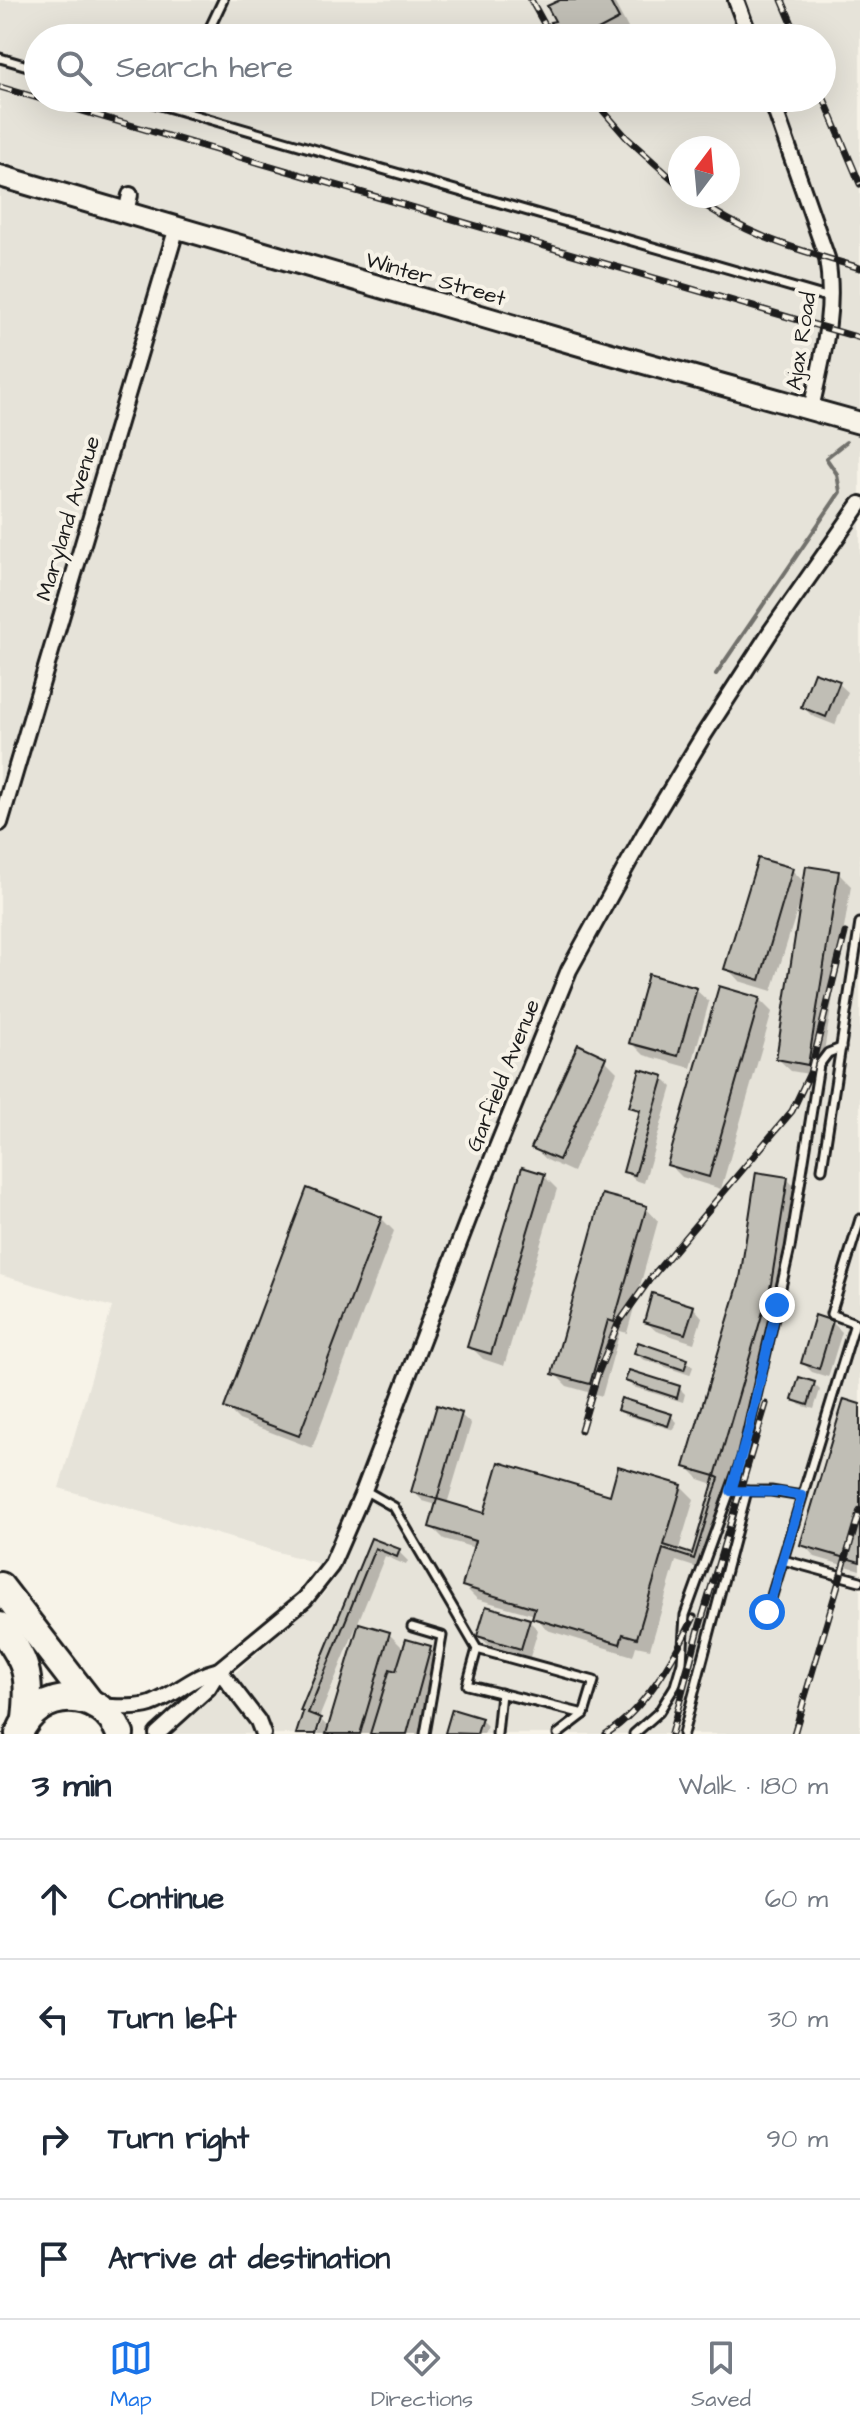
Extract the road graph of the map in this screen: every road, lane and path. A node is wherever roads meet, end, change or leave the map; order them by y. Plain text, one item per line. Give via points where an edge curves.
1 (223, 0) edge
2 (736, 0) edge
3 (212, 24) edge
4 (745, 24) edge
5 (0, 58) edge
6 (24, 65) edge
7 (183, 112) edge
8 (776, 112) edge
9 (0, 176) edge
10 (177, 227) junction
11 (832, 298) junction
12 (811, 409) junction
13 (860, 423) edge
14 (860, 504) edge
15 (0, 823) edge
16 (860, 923) edge
17 (841, 1048) junction
18 (822, 1169) dead end
19 (860, 1219) edge
20 (364, 1490) junction
21 (731, 1491) junction
22 (747, 1491) junction
23 (802, 1496) junction
24 (783, 1560) junction
25 (860, 1581) edge
26 (0, 1586) edge
27 (767, 1612) dead end
28 (0, 1626) edge
29 (412, 1627) dead end
30 (477, 1649) junction
31 (219, 1670) junction
32 (676, 1683) junction
33 (695, 1688) junction
34 (501, 1693) junction
35 (93, 1704) junction
36 (584, 1714) junction
37 (20, 1729) edge
38 (120, 1734) edge
39 (157, 1734) edge
40 (263, 1734) edge
41 (425, 1734) edge
42 (497, 1734) edge
43 (558, 1734) edge
44 (634, 1734) edge
45 (683, 1734) edge

1 - 3 lane
2 - 4 street
5 - 6 lane
7 - 11 lane
8 - 11 street, Ajax Road via 827,258
9 - 10 street, Winter Street via 128,204
10 - 12 street, Winter Street
10 - 15 street, Maryland Avenue
11 - 12 street, Ajax Road
12 - 13 street, Winter Street
14 - 20 street, Garfield Avenue via 705,733 569,970
16 - 17 lane
17 - 18 lane
17 - 21 lane via 819,1065 785,1270
19 - 23 lane via 831,1314 855,1323
20 - 30 lane via 394,1507
20 - 31 street, Garfield Avenue via 338,1553 313,1591
21 - 22 lane
21 - 32 lane via 685,1615
22 - 23 lane
22 - 33 lane
23 - 24 lane
24 - 25 lane
24 - 27 lane
26 - 35 highway
28 - 37 highway via 26,1667 29,1692
29 - 41 lane via 442,1636
30 - 34 lane via 467,1685
30 - 36 lane via 594,1681
31 - 35 street, Garfield Avenue via 195,1677 150,1704
31 - 39 street, Garfield Avenue via 208,1688
31 - 40 street
32 - 33 lane
32 - 44 lane via 659,1712
33 - 45 lane
34 - 36 lane
34 - 42 lane
35 - 37 highway via 61,1698 36,1709
35 - 38 highway via 108,1714
36 - 43 lane

